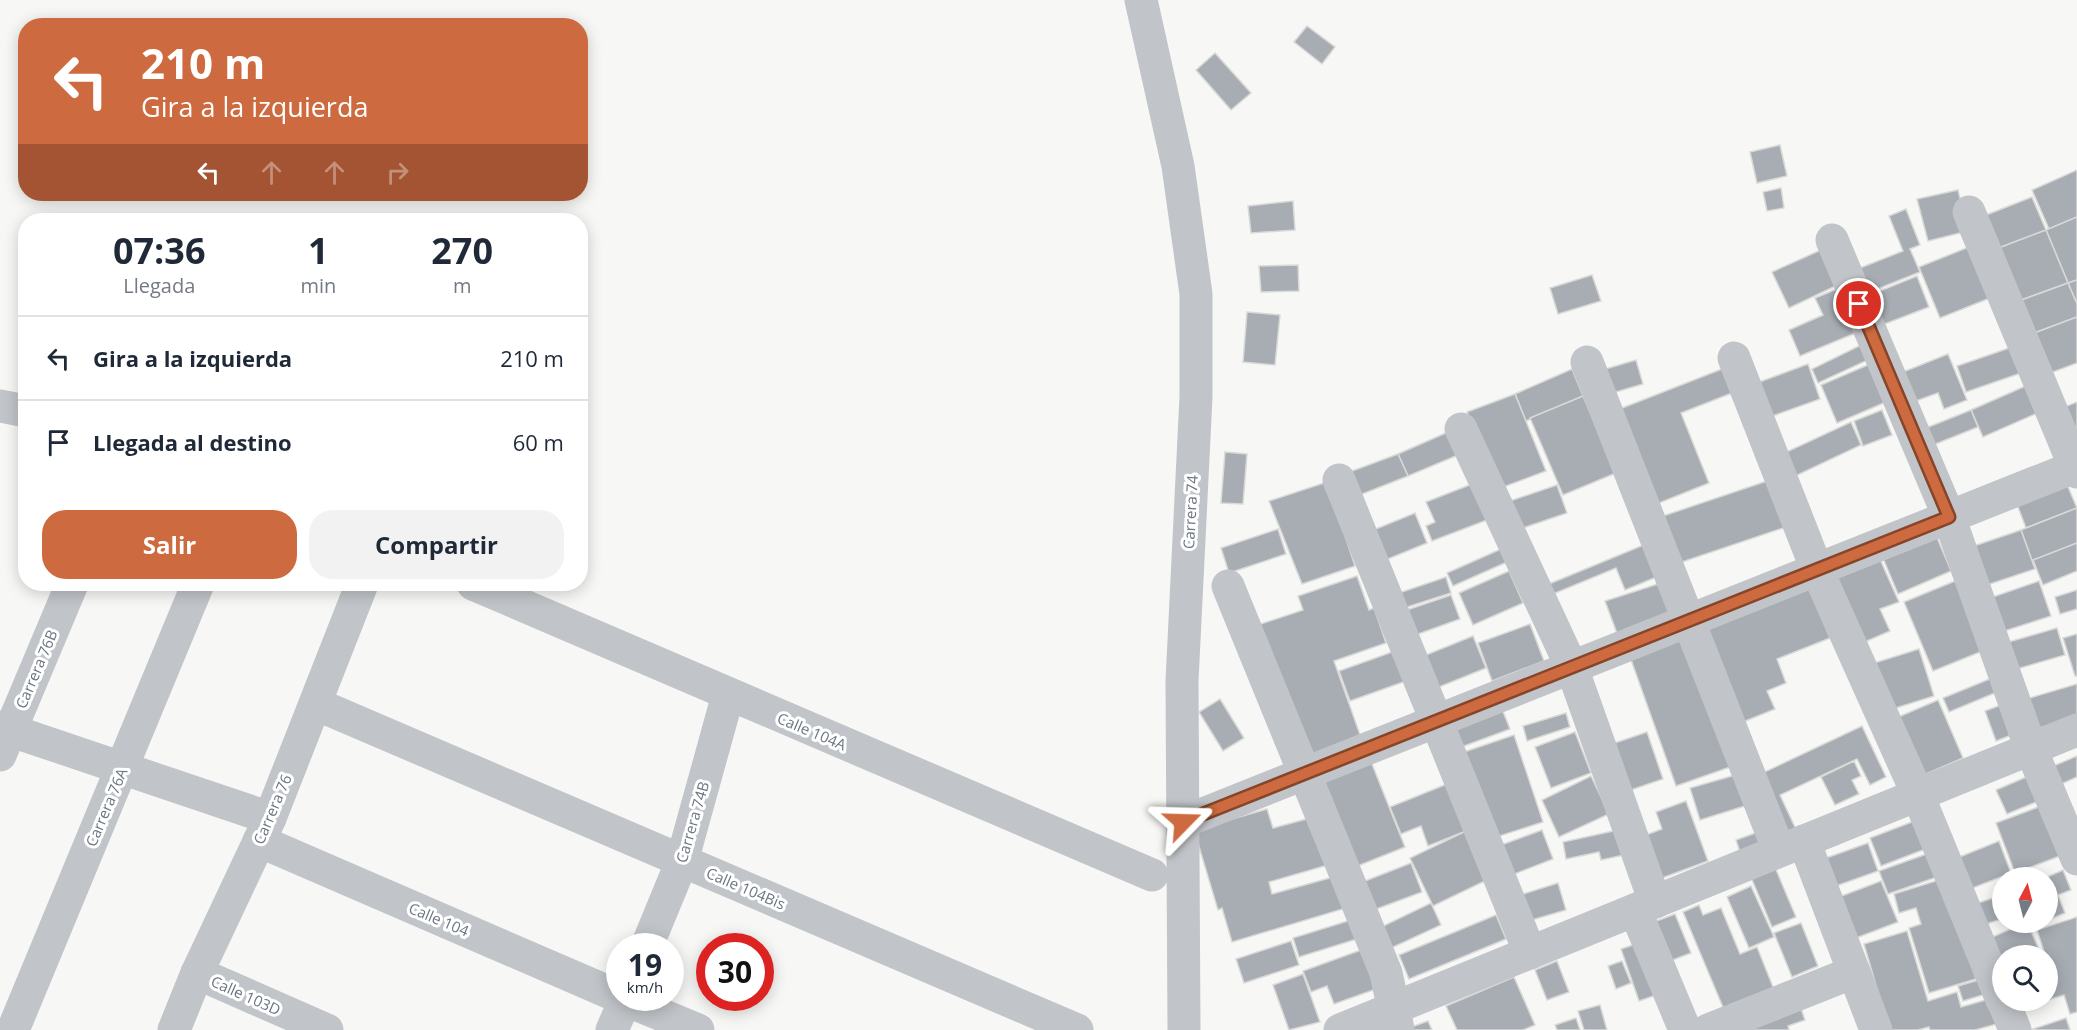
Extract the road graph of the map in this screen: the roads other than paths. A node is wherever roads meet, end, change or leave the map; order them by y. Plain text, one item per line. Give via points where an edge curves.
1 (1141, 0) edge
2 (1969, 212) dead end
3 (1832, 240) dead end
4 (1734, 358) dead end
5 (1587, 362) dead end
6 (0, 406) edge
7 (18, 409) edge
8 (1461, 429) dead end
9 (2076, 468) edge
10 (1338, 480) dead end
11 (1949, 517) junction
12 (1817, 570) junction
13 (1228, 586) dead end
14 (69, 591) edge
15 (195, 591) edge
16 (359, 591) edge
17 (489, 591) edge
18 (1688, 621) junction
19 (1572, 668) junction
20 (728, 695) junction
21 (316, 704) junction
22 (1437, 721) junction
23 (2077, 730) edge
24 (4, 737) edge
25 (2031, 749) junction
26 (122, 769) junction
27 (1305, 774) junction
28 (1918, 795) junction
29 (1183, 822) junction
30 (264, 829) junction
31 (1791, 846) junction
32 (2077, 859) edge
33 (682, 861) junction
34 (1152, 875) dead end
35 (1645, 906) junction
36 (652, 933) edge
37 (1530, 953) junction
38 (1854, 972) junction
39 (197, 973) junction
40 (1992, 973) edge
41 (606, 990) edge
42 (619, 1011) edge
43 (653, 1011) edge
44 (2007, 1011) edge
45 (1396, 1019) edge
46 (13, 1030) edge
47 (174, 1030) edge
48 (327, 1030) edge
49 (612, 1030) edge
50 (698, 1030) edge
51 (1077, 1030) edge
52 (1184, 1030) edge
53 (1340, 1030) edge
54 (1685, 1030) edge
55 (1708, 1030) edge
56 (1876, 1030) edge
57 (2015, 1030) edge

1 - 29 street, Carrera 74 via 1178,166 1196,294 1196,397 1182,681
2 - 9 street
3 - 11 street
4 - 12 street
5 - 18 street
6 - 7 street
8 - 19 street
9 - 11 street
10 - 22 street
11 - 12 street
11 - 25 street
12 - 18 street
12 - 28 street
13 - 27 street
14 - 24 street, Carrera 76B
15 - 26 street, Carrera 76A
16 - 21 street, Carrera 76
17 - 20 street, Calle 104A
18 - 19 street
18 - 31 street
19 - 22 street
19 - 35 street
20 - 33 street, Carrera 74B
20 - 34 street, Calle 104A
21 - 30 street, Carrera 76
21 - 33 street, Calle 104Bis
22 - 27 street
22 - 37 street
23 - 25 street
24 - 26 street, Calle 104
25 - 28 street
25 - 32 street
26 - 30 street, Calle 104
26 - 46 street, Carrera 76A
27 - 29 street
27 - 45 street via 1386,973
28 - 31 street
28 - 40 street
29 - 52 street, Carrera 74
30 - 39 street, Carrera 76
30 - 41 street, Calle 104
31 - 35 street
31 - 38 street
33 - 36 street, Carrera 74B
33 - 51 street, Calle 104Bis
35 - 37 street
35 - 54 street
37 - 45 street
38 - 55 street
38 - 56 street
39 - 47 street, Carrera 76
39 - 48 street, Calle 103D
42 - 49 street
43 - 50 street, Calle 104
44 - 57 street
45 - 53 street

